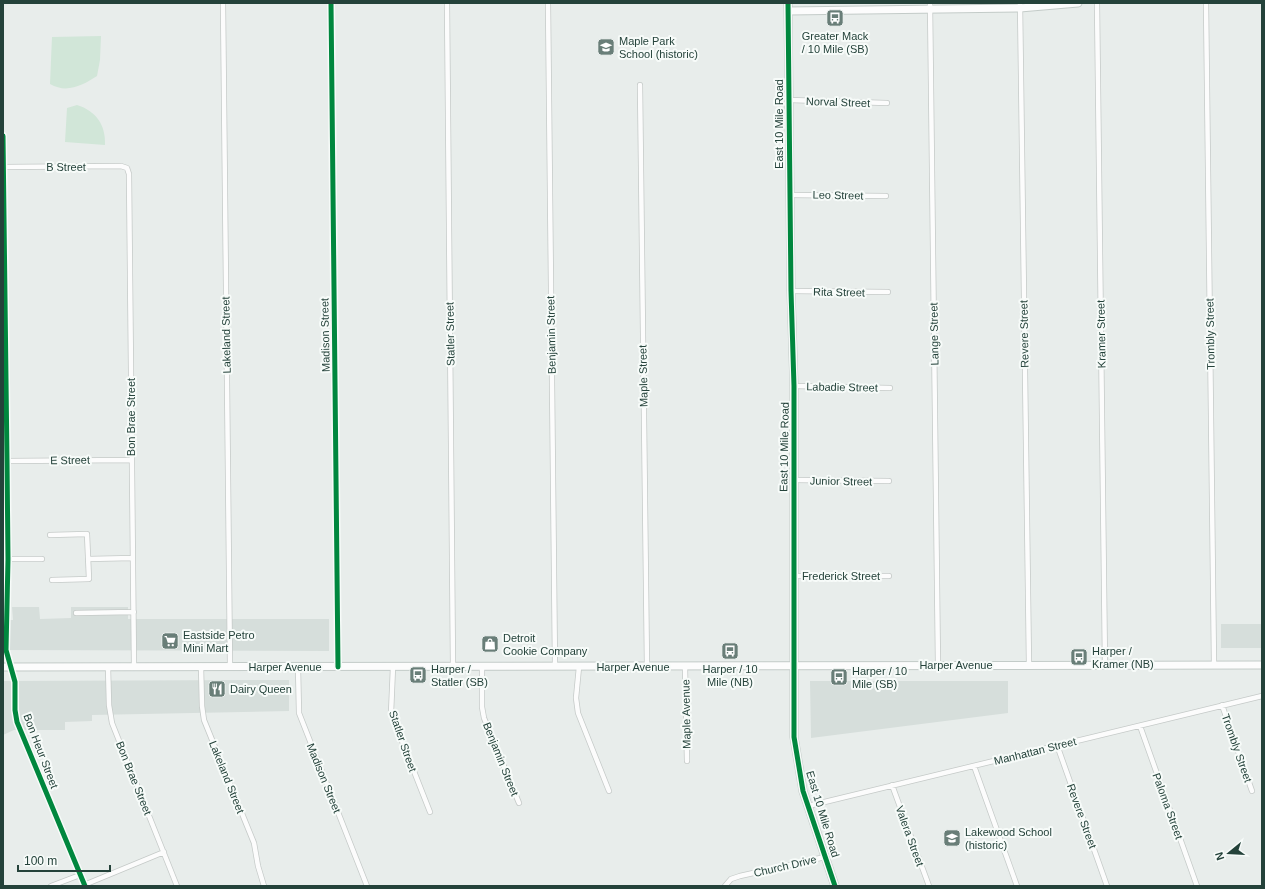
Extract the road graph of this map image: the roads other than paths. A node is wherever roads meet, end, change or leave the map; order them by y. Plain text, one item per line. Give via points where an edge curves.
1 (223, 3) edge
2 (331, 3) edge
3 (447, 3) edge
4 (548, 3) edge
5 (788, 3) edge
6 (1078, 3) edge
7 (1097, 3) edge
8 (1206, 3) edge
9 (930, 6) edge
10 (1020, 6) edge
11 (788, 11) junction
12 (640, 85) dead end
13 (789, 100) junction
14 (887, 103) dead end
15 (3, 136) edge
16 (4, 167) edge
17 (127, 168) joint
18 (3, 182) edge
19 (789, 195) junction
20 (886, 196) dead end
21 (790, 291) junction
22 (888, 292) dead end
23 (794, 386) junction
24 (890, 388) dead end
25 (132, 460) junction
26 (8, 461) junction
27 (793, 480) junction
28 (889, 481) dead end
29 (50, 535) dead end
30 (133, 558) junction
31 (8, 559) junction
32 (42, 559) dead end
33 (88, 559) junction
34 (793, 576) junction
35 (889, 576) dead end
36 (52, 580) dead end
37 (134, 612) junction
38 (76, 613) dead end
39 (1214, 664) junction
40 (794, 665) junction
41 (938, 665) junction
42 (1029, 665) junction
43 (1105, 665) junction
44 (1262, 665) edge
45 (134, 666) junction
46 (201, 666) junction
47 (230, 666) junction
48 (453, 666) junction
49 (482, 666) junction
50 (555, 666) junction
51 (7, 667) edge
52 (108, 667) junction
53 (298, 667) junction
54 (338, 667) junction
55 (393, 667) junction
56 (579, 667) junction
57 (646, 667) junction
58 (685, 667) junction
59 (1262, 696) edge
60 (1222, 705) junction
61 (1140, 726) junction
62 (1057, 745) junction
63 (687, 762) dead end
64 (974, 766) junction
65 (892, 785) junction
66 (609, 791) dead end
67 (1252, 791) dead end
68 (519, 804) dead end
69 (808, 806) junction
70 (430, 812) dead end
71 (164, 852) junction
72 (825, 856) junction
73 (80, 875) junction
74 (85, 885) edge
75 (51, 886) edge
76 (177, 886) edge
77 (264, 886) edge
78 (367, 886) edge
79 (725, 886) edge
80 (835, 886) edge
81 (929, 886) edge
82 (1017, 886) edge
83 (1107, 886) edge
84 (1197, 886) edge

1 - 47 street, Lakeland Street
2 - 54 street, Madison Street
3 - 48 street, Statler Street
4 - 50 street, Benjamin Street
5 - 11 main road, East 10 Mile Road
6 - 10 main road
7 - 43 street, Kramer Street
8 - 39 street, Trombly Street
9 - 10 main road
9 - 11 main road
9 - 41 street, Lange Street
10 - 42 street, Revere Street
11 - 13 main road, East 10 Mile Road
12 - 57 street, Maple Street
13 - 14 street, Norval Street
13 - 19 main road, East 10 Mile Road
15 - 16 street, Bon Heur Street
16 - 17 street, B Street
16 - 18 street, Bon Heur Street
17 - 25 street, Bon Brae Street
18 - 26 street, Bon Heur Street
19 - 20 street, Leo Street
19 - 21 main road, East 10 Mile Road
21 - 22 street, Rita Street
21 - 23 main road, East 10 Mile Road
23 - 24 street, Labadie Street
23 - 27 main road, East 10 Mile Road
25 - 26 street, E Street
25 - 30 street, Bon Brae Street
26 - 31 street, Bon Heur Street
27 - 28 street, Junior Street
27 - 34 main road, East 10 Mile Road
29 - 33 street via 87,534
30 - 33 street
30 - 37 street, Bon Brae Street
31 - 32 street
31 - 51 street, Bon Heur Street
33 - 36 street via 89,578
34 - 35 street, Frederick Street
34 - 40 main road, East 10 Mile Road
37 - 38 street
37 - 45 street, Bon Brae Street
39 - 43 main road, Harper Avenue
39 - 44 main road, Harper Avenue
40 - 41 main road, Harper Avenue
40 - 58 main road, Harper Avenue
40 - 69 main road, East 10 Mile Road via 794,737
41 - 42 main road, Harper Avenue
42 - 43 main road, Harper Avenue
45 - 46 main road, Harper Avenue
45 - 52 main road, Harper Avenue
46 - 47 main road, Harper Avenue
46 - 77 street, Lakeland Street via 204,720 254,842
47 - 53 main road, Harper Avenue
48 - 49 main road, Harper Avenue
48 - 55 main road, Harper Avenue
49 - 50 main road, Harper Avenue
49 - 68 street, Benjamin Street via 484,718
50 - 56 main road, Harper Avenue
51 - 52 main road, Harper Avenue
51 - 73 street, Bon Heur Street via 15,682 17,722
52 - 71 street, Bon Brae Street via 110,716
53 - 54 main road, Harper Avenue
53 - 78 street, Madison Street via 299,713
54 - 55 main road, Harper Avenue
55 - 70 street, Statler Street via 392,713
56 - 57 main road, Harper Avenue
56 - 66 street via 576,698 578,714
57 - 58 main road, Harper Avenue
58 - 63 street, Maple Avenue
59 - 60 street, Manhattan Street
60 - 61 street, Manhattan Street
60 - 67 street, Trombly Street
61 - 62 street, Manhattan Street
61 - 84 street, Paloma Street
62 - 64 street, Manhattan Street
62 - 83 street, Revere Street
64 - 65 street, Manhattan Street
64 - 82 street
65 - 69 street, Manhattan Street
65 - 81 street, Valera Street
69 - 72 main road, East 10 Mile Road
71 - 74 street
71 - 76 street, Bon Brae Street
72 - 79 street, Church Drive via 740,876 731,879
72 - 80 main road, East 10 Mile Road
73 - 74 street, Bon Heur Street
73 - 75 street

